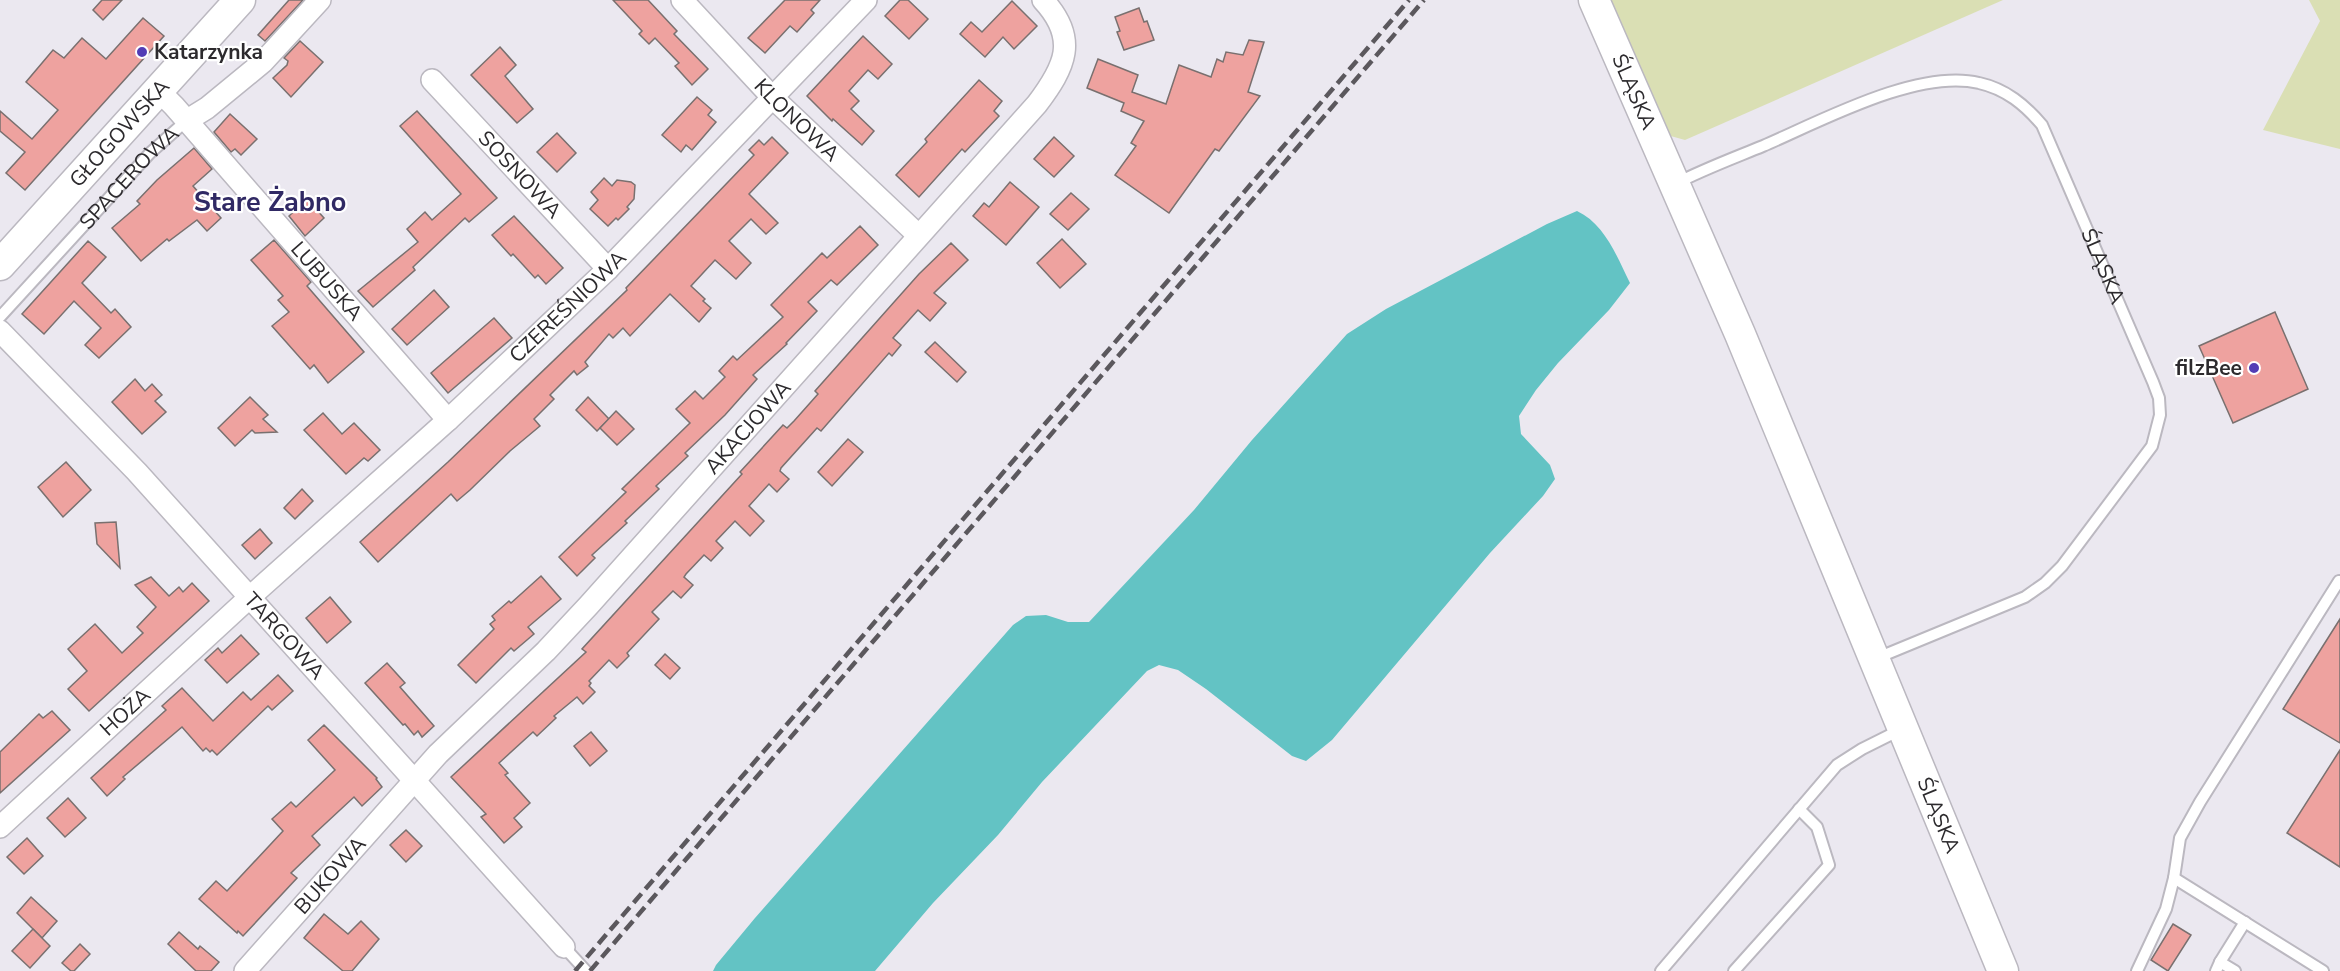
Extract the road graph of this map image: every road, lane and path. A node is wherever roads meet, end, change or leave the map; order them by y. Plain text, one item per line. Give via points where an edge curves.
1 (240, 0) edge
2 (320, 0) edge
3 (682, 0) edge
4 (866, 0) edge
5 (1043, 0) edge
6 (1594, 0) edge
7 (432, 80) dead end
8 (158, 90) junction
9 (772, 97) junction
10 (186, 121) junction
11 (1675, 184) junction
12 (918, 235) junction
13 (0, 265) edge
14 (608, 269) junction
15 (0, 317) edge
16 (0, 331) edge
17 (448, 420) junction
18 (2339, 581) edge
19 (250, 597) junction
20 (1874, 659) junction
21 (1903, 729) junction
22 (414, 780) junction
23 (1799, 809) junction
24 (0, 827) edge
25 (2174, 878) junction
26 (2245, 922) junction
27 (564, 946) joint
28 (2218, 967) edge
29 (245, 971) edge
30 (586, 971) edge
31 (1661, 971) edge
32 (1734, 971) edge
33 (2003, 971) edge
34 (2137, 971) edge
35 (2235, 971) edge
36 (2323, 971) edge

1 - 8 street, GŁOGOWSKA
2 - 10 street, SPACEROWA via 263,62
3 - 9 street, KLONOWA
4 - 9 street, CZEREŚNIOWA
5 - 12 street, AKACJOWA via 1056,14 1065,35 1064,59 1055,80
6 - 11 street, ŚLĄSKA
7 - 14 street, SOSNOWA
8 - 10 street, LUBUSKA
8 - 13 street, GŁOGOWSKA
9 - 12 street, KLONOWA
9 - 14 street, CZEREŚNIOWA
10 - 15 lane, SPACEROWA via 150,153
10 - 17 street, LUBUSKA
11 - 20 street, ŚLĄSKA
11 - 20 lane, ŚLĄSKA via 1830,116 1919,85 1979,82 2007,93 2027,107 2042,125 2148,372 2160,415 2152,447 2062,566 2025,597
12 - 22 street, AKACJOWA via 546,651
14 - 17 street, CZEREŚNIOWA
16 - 19 street, TARGOWA
17 - 19 street, CZEREŚNIOWA
18 - 25 lane via 2180,838
19 - 22 street, TARGOWA
19 - 24 street, HOŻA
20 - 21 street, ŚLĄSKA
21 - 23 lane via 1837,765
21 - 33 street, ŚLĄSKA
22 - 27 street, TARGOWA
22 - 29 street, BUKOWA
23 - 31 lane
23 - 32 lane via 1817,827 1828,865
25 - 26 lane
25 - 34 lane via 2166,909
26 - 28 lane
26 - 36 lane
27 - 30 lane
28 - 35 lane

